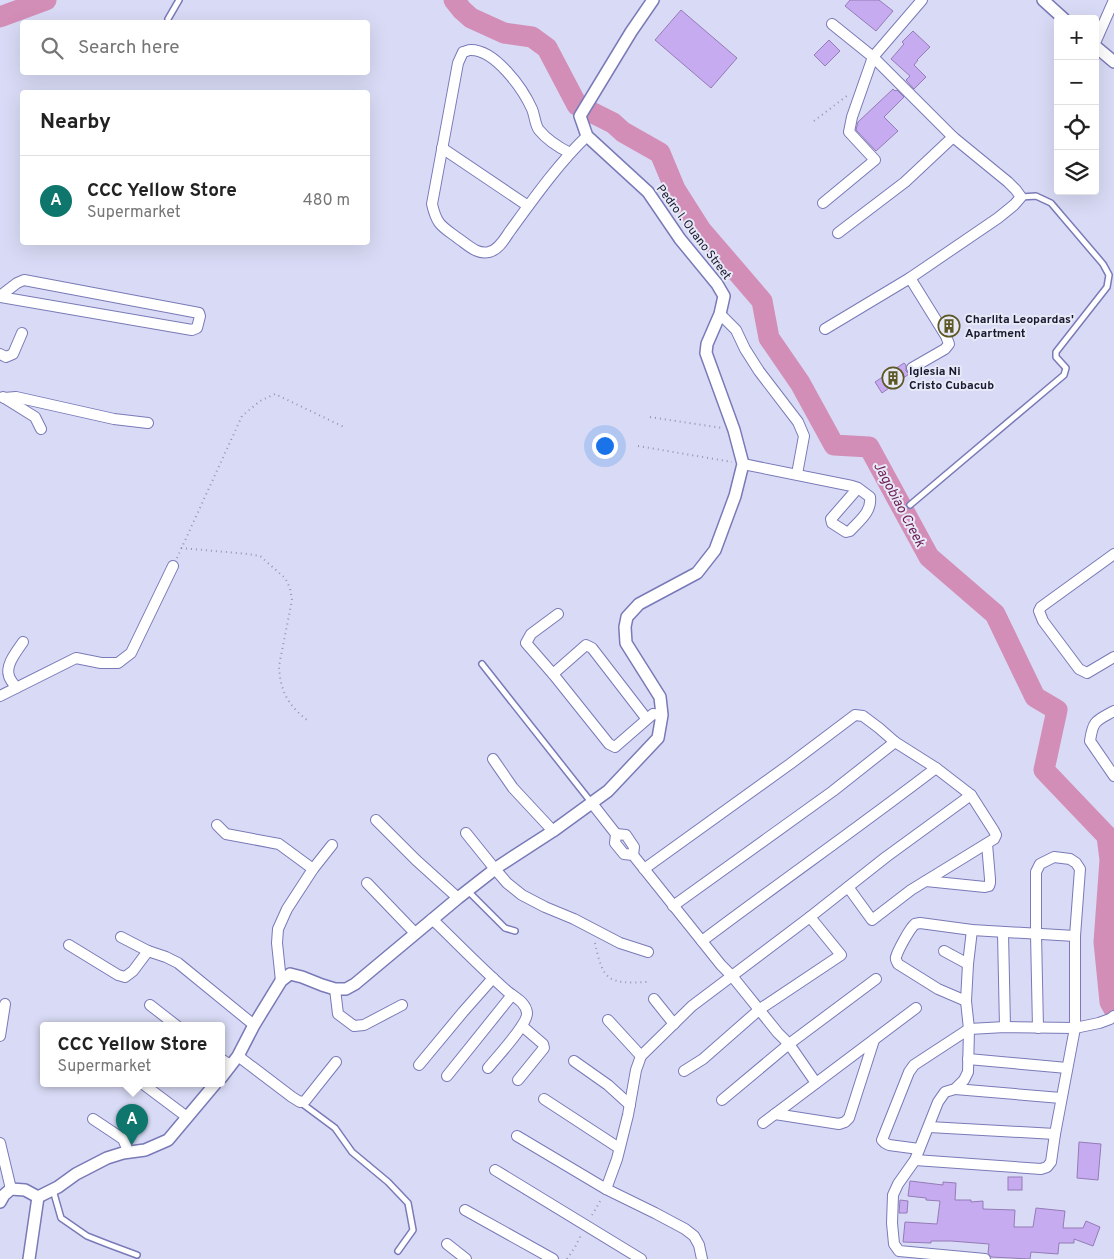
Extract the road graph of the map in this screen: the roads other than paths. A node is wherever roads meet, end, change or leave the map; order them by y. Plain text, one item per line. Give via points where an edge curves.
1 (179, 0) edge
2 (653, 0) edge
3 (922, 0) edge
4 (1043, 0) edge
5 (1114, 0) edge
6 (1060, 15) edge
7 (168, 19) dead end
8 (832, 24) dead end
9 (1099, 35) edge
10 (1099, 48) edge
11 (872, 57) junction
12 (1114, 62) edge
13 (588, 136) junction
14 (953, 137) junction
15 (442, 148) junction
16 (570, 153) junction
17 (1021, 197) junction
18 (823, 203) dead end
19 (528, 206) junction
20 (838, 233) dead end
21 (910, 278) junction
22 (0, 296) edge
23 (720, 314) junction
24 (825, 328) dead end
25 (22, 333) dead end
26 (0, 354) edge
27 (912, 368) dead end
28 (2, 397) edge
29 (148, 423) dead end
30 (41, 429) dead end
31 (743, 464) junction
32 (797, 474) junction
33 (858, 488) dead end
34 (910, 505) dead end
35 (1114, 554) edge
36 (173, 566) road end
37 (558, 614) dead end
38 (23, 642) dead end
39 (1114, 656) edge
40 (482, 664) dead end
41 (553, 674) junction
42 (16, 688) junction
43 (0, 696) edge
44 (1114, 711) edge
45 (662, 715) junction
46 (646, 718) junction
47 (895, 742) junction
48 (493, 759) dead end
49 (936, 768) junction
50 (1114, 776) edge
51 (971, 795) junction
52 (591, 802) junction
53 (376, 820) dead end
54 (218, 824) dead end
55 (553, 831) junction
56 (466, 833) dead end
57 (987, 844) junction
58 (332, 845) dead end
59 (644, 868) junction
60 (313, 869) junction
61 (495, 869) junction
62 (926, 881) junction
63 (367, 883) dead end
64 (848, 887) junction
65 (467, 890) junction
66 (458, 898) junction
67 (673, 906) junction
68 (810, 917) junction
69 (432, 919) junction
70 (972, 930) junction
71 (515, 931) dead end
72 (415, 933) junction
73 (1004, 933) junction
74 (1036, 934) junction
75 (1075, 936) junction
76 (121, 938) dead end
77 (702, 941) junction
78 (68, 945) dead end
79 (944, 951) dead end
80 (148, 952) junction
81 (648, 952) dead end
82 (968, 964) junction
83 (732, 976) junction
84 (493, 978) junction
85 (876, 980) dead end
86 (281, 981) junction
87 (335, 989) junction
88 (512, 995) junction
89 (654, 999) dead end
90 (966, 1001) junction
91 (5, 1004) dead end
92 (150, 1005) dead end
93 (402, 1005) dead end
94 (916, 1008) dead end
95 (760, 1009) junction
96 (1112, 1017) edge
97 (608, 1020) dead end
98 (173, 1022) edge
99 (674, 1024) junction
100 (254, 1025) junction
101 (522, 1026) junction
102 (1005, 1027) junction
103 (1038, 1028) junction
104 (1075, 1028) junction
105 (969, 1029) junction
106 (0, 1036) edge
107 (874, 1040) junction
108 (789, 1044) junction
109 (238, 1056) junction
110 (641, 1056) junction
111 (968, 1059) junction
112 (574, 1061) dead end
113 (225, 1062) edge
114 (336, 1062) dead end
115 (419, 1065) dead end
116 (488, 1068) dead end
117 (1067, 1068) junction
118 (684, 1071) dead end
119 (447, 1076) dead end
120 (518, 1080) dead end
121 (816, 1083) junction
122 (147, 1087) edge
123 (213, 1087) edge
124 (955, 1088) junction
125 (1061, 1098) junction
126 (544, 1099) dead end
127 (722, 1100) dead end
128 (300, 1102) junction
129 (630, 1104) junction
130 (775, 1114) junction
131 (187, 1117) junction
132 (93, 1119) dead end
133 (763, 1124) dead end
134 (929, 1127) junction
135 (1055, 1134) junction
136 (517, 1136) dead end
137 (0, 1143) edge
138 (619, 1148) junction
139 (919, 1149) junction
140 (127, 1152) junction
141 (915, 1160) junction
142 (494, 1170) dead end
143 (11, 1189) junction
144 (53, 1189) junction
145 (606, 1189) junction
146 (38, 1196) junction
147 (0, 1202) edge
148 (466, 1210) dead end
149 (447, 1244) dead end
150 (398, 1251) dead end
151 (137, 1254) dead end
152 (30, 1259) edge
153 (466, 1259) edge
154 (553, 1259) edge
155 (641, 1259) edge
156 (702, 1259) edge
157 (985, 1259) edge

1 - 7 lane
2 - 13 street, Pedro I. Ouano Street via 580,116
3 - 11 street
4 - 6 street
5 - 9 street
8 - 11 street
10 - 12 street
11 - 14 street
11 - 18 street via 849,132 875,160
13 - 16 street
13 - 23 street, Pedro I. Ouano Street via 648,192 680,239 717,284 724,296
14 - 17 street via 1008,182
14 - 20 street via 905,182
15 - 16 street via 458,63 463,52 470,50 484,53 504,67 532,109 538,128 550,142
15 - 19 street
15 - 19 street via 432,204 435,218 478,252 498,248
16 - 19 street
17 - 21 street via 998,218
17 - 34 lane via 1036,196 1051,203 1103,264 1109,274 1107,286 1056,352 1056,357 1066,368 1064,375
21 - 24 street
21 - 27 street via 948,344
22 - 22 street via 24,280 198,313 200,316 197,328 192,330
23 - 31 street, Pedro I. Ouano Street via 706,353
23 - 32 street via 736,330 759,371 798,422 804,436
25 - 26 street via 14,354
28 - 29 street
28 - 30 street via 35,417
31 - 32 street
31 - 45 street via 715,550 697,573 639,604 627,617 626,643 660,697
32 - 33 street
35 - 39 street via 1038,611 1079,669 1086,673
36 - 42 street via 131,653 118,662 101,663 76,658
37 - 41 street via 531,634 526,643
38 - 42 street via 8,669
40 - 52 lane
41 - 46 street via 609,744 615,747
41 - 46 street via 586,645 592,648
42 - 43 street
44 - 50 street via 1097,720 1090,741
45 - 46 street via 652,714
45 - 52 street via 658,738 608,791
47 - 49 street
47 - 59 street via 863,716 855,715
47 - 67 street
48 - 55 street via 513,788
49 - 51 street
49 - 77 street
51 - 57 street via 996,835
51 - 64 street
52 - 55 street
52 - 59 street via 616,834 615,843 624,854 633,855
53 - 66 street
54 - 60 street via 226,834 279,844
55 - 61 street
56 - 61 street
57 - 62 street
57 - 62 street via 989,886
58 - 60 street
59 - 67 street
60 - 86 street via 278,929
61 - 65 street
61 - 81 street via 522,895 620,943
62 - 64 street via 872,920
63 - 72 street
64 - 68 street
65 - 66 street
65 - 71 lane via 505,928
66 - 69 street
67 - 77 street
68 - 83 street
68 - 95 street via 841,955
69 - 72 street
69 - 84 street
70 - 73 street
70 - 82 street
70 - 90 street via 915,924 896,956 898,964 938,989
72 - 87 street via 355,984 346,989
73 - 74 street
73 - 102 street
74 - 75 street
74 - 75 street via 1036,872 1040,864 1054,858 1070,860 1080,869
74 - 103 street
75 - 104 street
76 - 80 street
77 - 83 street
78 - 80 street via 125,977
79 - 82 street
80 - 100 street via 178,963
82 - 90 street
83 - 95 street
83 - 99 street
84 - 88 street
84 - 115 street
85 - 108 street
86 - 87 street via 290,974
86 - 100 street
87 - 93 street via 338,1014 354,1026
88 - 101 street via 527,1013
88 - 119 street
89 - 99 street
90 - 105 street
91 - 106 street
92 - 98 street
94 - 107 street
95 - 108 street
95 - 118 street via 703,1059
96 - 104 street via 1099,1024
97 - 110 street
99 - 110 street
100 - 109 street
101 - 116 street
101 - 120 street via 544,1048
102 - 103 street
102 - 105 street
103 - 104 street
104 - 117 street
105 - 111 street
105 - 139 street via 909,1072 882,1140 889,1145
107 - 121 street
107 - 130 street via 845,1122 838,1124
108 - 121 street
108 - 127 street
109 - 113 street
109 - 128 street
110 - 129 street
111 - 117 street
111 - 124 street via 968,1072
112 - 129 street
114 - 128 street via 305,1101
117 - 125 street
121 - 130 street
122 - 131 street
123 - 131 street
124 - 125 street
124 - 134 street via 945,1092 938,1102
125 - 135 street
126 - 138 street
128 - 150 lane via 335,1128 352,1152 408,1203 412,1230
129 - 138 street
130 - 133 street
131 - 140 street via 168,1140 145,1150
132 - 140 street via 123,1138
134 - 135 street
134 - 139 street
135 - 141 street via 1051,1162 1041,1169
136 - 145 street
137 - 143 street
138 - 145 street
139 - 141 street
140 - 144 street via 107,1158
141 - 157 street via 893,1195 894,1244 900,1251
142 - 155 street
143 - 146 street via 25,1190
143 - 147 street
144 - 146 street
144 - 151 lane via 61,1218 87,1236
145 - 156 street via 685,1229 694,1236
146 - 152 street
148 - 154 street
149 - 153 street

